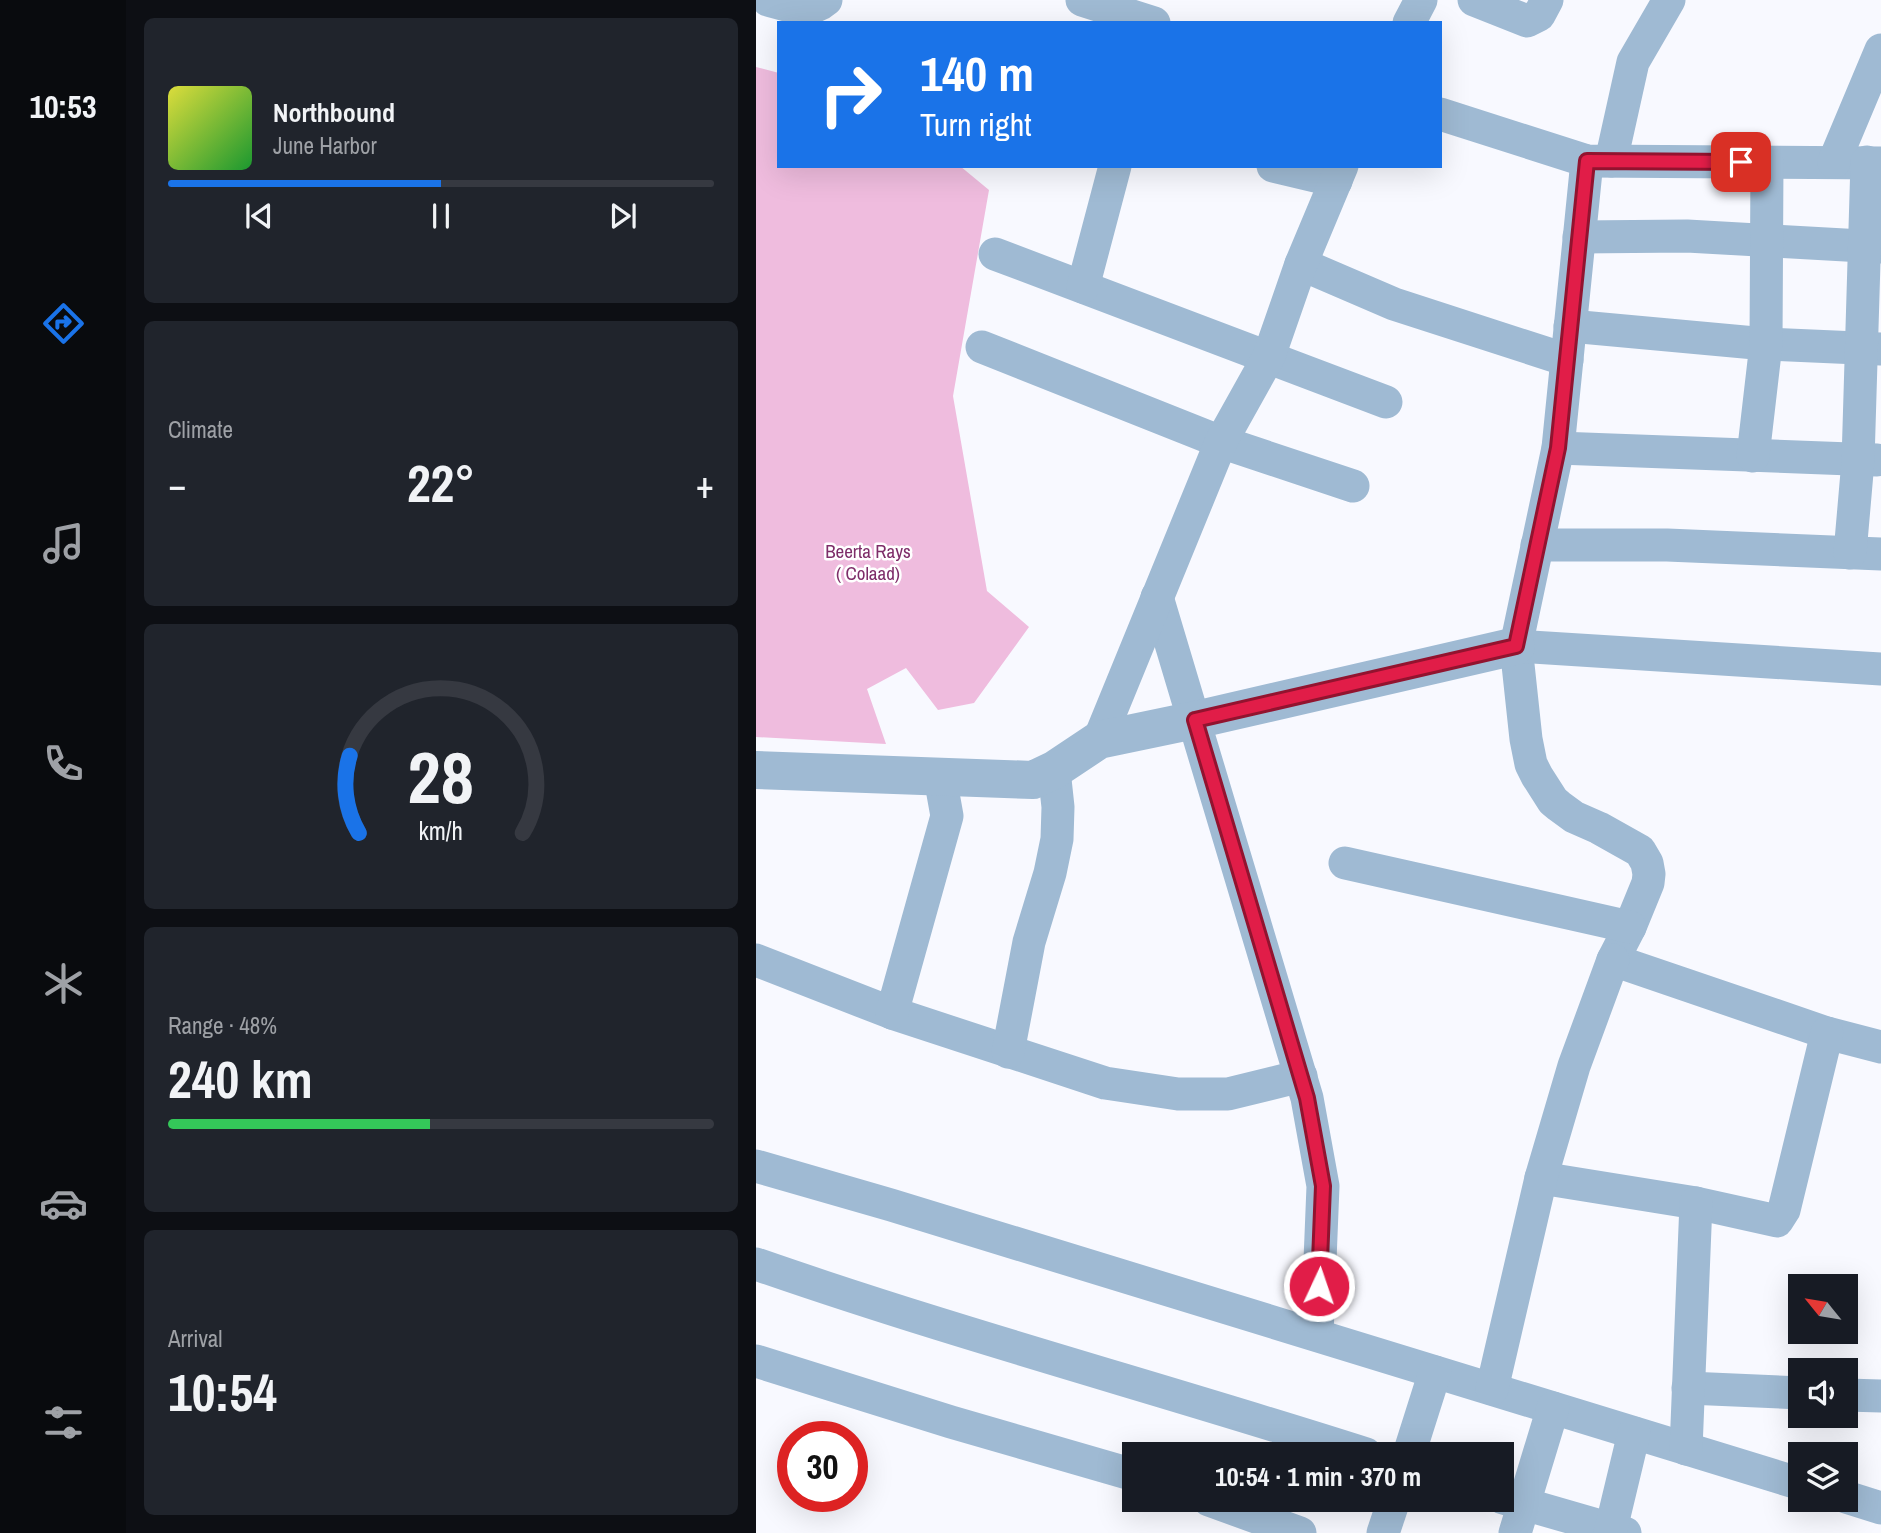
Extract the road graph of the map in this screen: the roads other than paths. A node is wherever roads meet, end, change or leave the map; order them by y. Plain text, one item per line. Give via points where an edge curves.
1 (768, 0) edge
2 (825, 0) edge
3 (1082, 0) edge
4 (1421, 0) edge
5 (1474, 0) edge
6 (1547, 0) edge
7 (1669, 0) edge
8 (1148, 21) edge
9 (1410, 21) edge
10 (1881, 50) edge
11 (1442, 115) edge
12 (1599, 161) junction
13 (1767, 162) junction
14 (1834, 162) junction
15 (1874, 163) edge
16 (1114, 168) edge
17 (1290, 168) edge
18 (1339, 174) edge
19 (1579, 237) junction
20 (1766, 241) junction
21 (1873, 246) edge
22 (995, 254) dead end
23 (1301, 264) junction
24 (1083, 287) junction
25 (1570, 326) junction
26 (1766, 344) junction
27 (982, 347) dead end
28 (1872, 348) edge
29 (1269, 356) junction
30 (1567, 360) junction
31 (1386, 401) dead end
32 (1221, 442) junction
33 (1558, 448) junction
34 (1753, 456) junction
35 (1869, 460) edge
36 (1353, 486) dead end
37 (1538, 544) junction
38 (1866, 553) edge
39 (1157, 597) junction
40 (1516, 646) junction
41 (1881, 669) edge
42 (1195, 720) junction
43 (1099, 740) junction
44 (756, 770) edge
45 (1054, 770) junction
46 (940, 777) junction
47 (1345, 863) dead end
48 (1630, 927) junction
49 (756, 960) edge
50 (1613, 960) junction
51 (892, 1013) junction
52 (1827, 1033) junction
53 (1881, 1047) edge
54 (1008, 1052) junction
55 (1301, 1076) junction
56 (756, 1166) edge
57 (1541, 1178) junction
58 (1696, 1203) junction
59 (756, 1264) edge
60 (1317, 1335) junction
61 (756, 1361) edge
62 (1435, 1372) junction
63 (1688, 1388) junction
64 (1492, 1389) junction
65 (1788, 1392) edge
66 (1858, 1395) edge
67 (1881, 1396) edge
68 (1553, 1408) junction
69 (1634, 1433) junction
70 (1328, 1442) edge
71 (1413, 1442) edge
72 (1686, 1449) junction
73 (1122, 1472) edge
74 (1788, 1480) edge
75 (1858, 1501) edge
76 (1514, 1508) edge
77 (1881, 1508) edge
78 (1514, 1511) edge
79 (1242, 1512) edge
80 (1390, 1512) edge
81 (1616, 1532) edge
82 (1300, 1533) edge
83 (1383, 1533) edge

1 - 2 street via 811,9
3 - 8 street
4 - 9 street
5 - 6 street via 1527,21 1539,15
7 - 12 street via 1633,62
10 - 14 street
11 - 12 street
12 - 13 street
12 - 19 street
13 - 14 street
13 - 20 street
14 - 15 street
15 - 21 street
16 - 24 street
17 - 18 street
18 - 23 street
19 - 20 street
19 - 25 street
20 - 21 street
20 - 26 street
21 - 28 street
22 - 24 street
23 - 29 street
23 - 30 street via 1394,304
24 - 29 street
25 - 26 street
25 - 30 street
26 - 28 street
26 - 34 street
27 - 32 street
28 - 35 street
29 - 31 street
29 - 32 street
30 - 33 street
32 - 36 street
32 - 39 street
33 - 34 street
33 - 37 street
34 - 35 street
35 - 38 street
37 - 38 street
37 - 40 street
39 - 42 street
39 - 43 street
40 - 41 street
40 - 42 street
40 - 48 street via 1531,764 1553,801 1640,851 1647,863 1648,883
42 - 43 street
42 - 55 street
43 - 45 street
44 - 46 street
45 - 46 street via 1033,780
45 - 54 street via 1057,839 1029,942
46 - 51 street via 947,816
47 - 48 street
48 - 50 street
49 - 51 street
50 - 52 street
50 - 57 street via 1574,1066
51 - 54 street
52 - 53 street
52 - 58 street via 1781,1217 1771,1221
54 - 55 street via 1105,1083 1178,1094 1228,1094
55 - 60 street via 1323,1186
56 - 60 street
57 - 58 street
57 - 64 street
58 - 63 street
59 - 70 street via 882,1307
60 - 62 street
61 - 73 street
62 - 64 street
62 - 71 street
63 - 65 street
63 - 72 street
64 - 68 street
66 - 67 street
68 - 69 street
68 - 76 street
69 - 72 street
69 - 81 street
72 - 74 street
75 - 77 street
78 - 81 street
79 - 82 street
80 - 83 street

